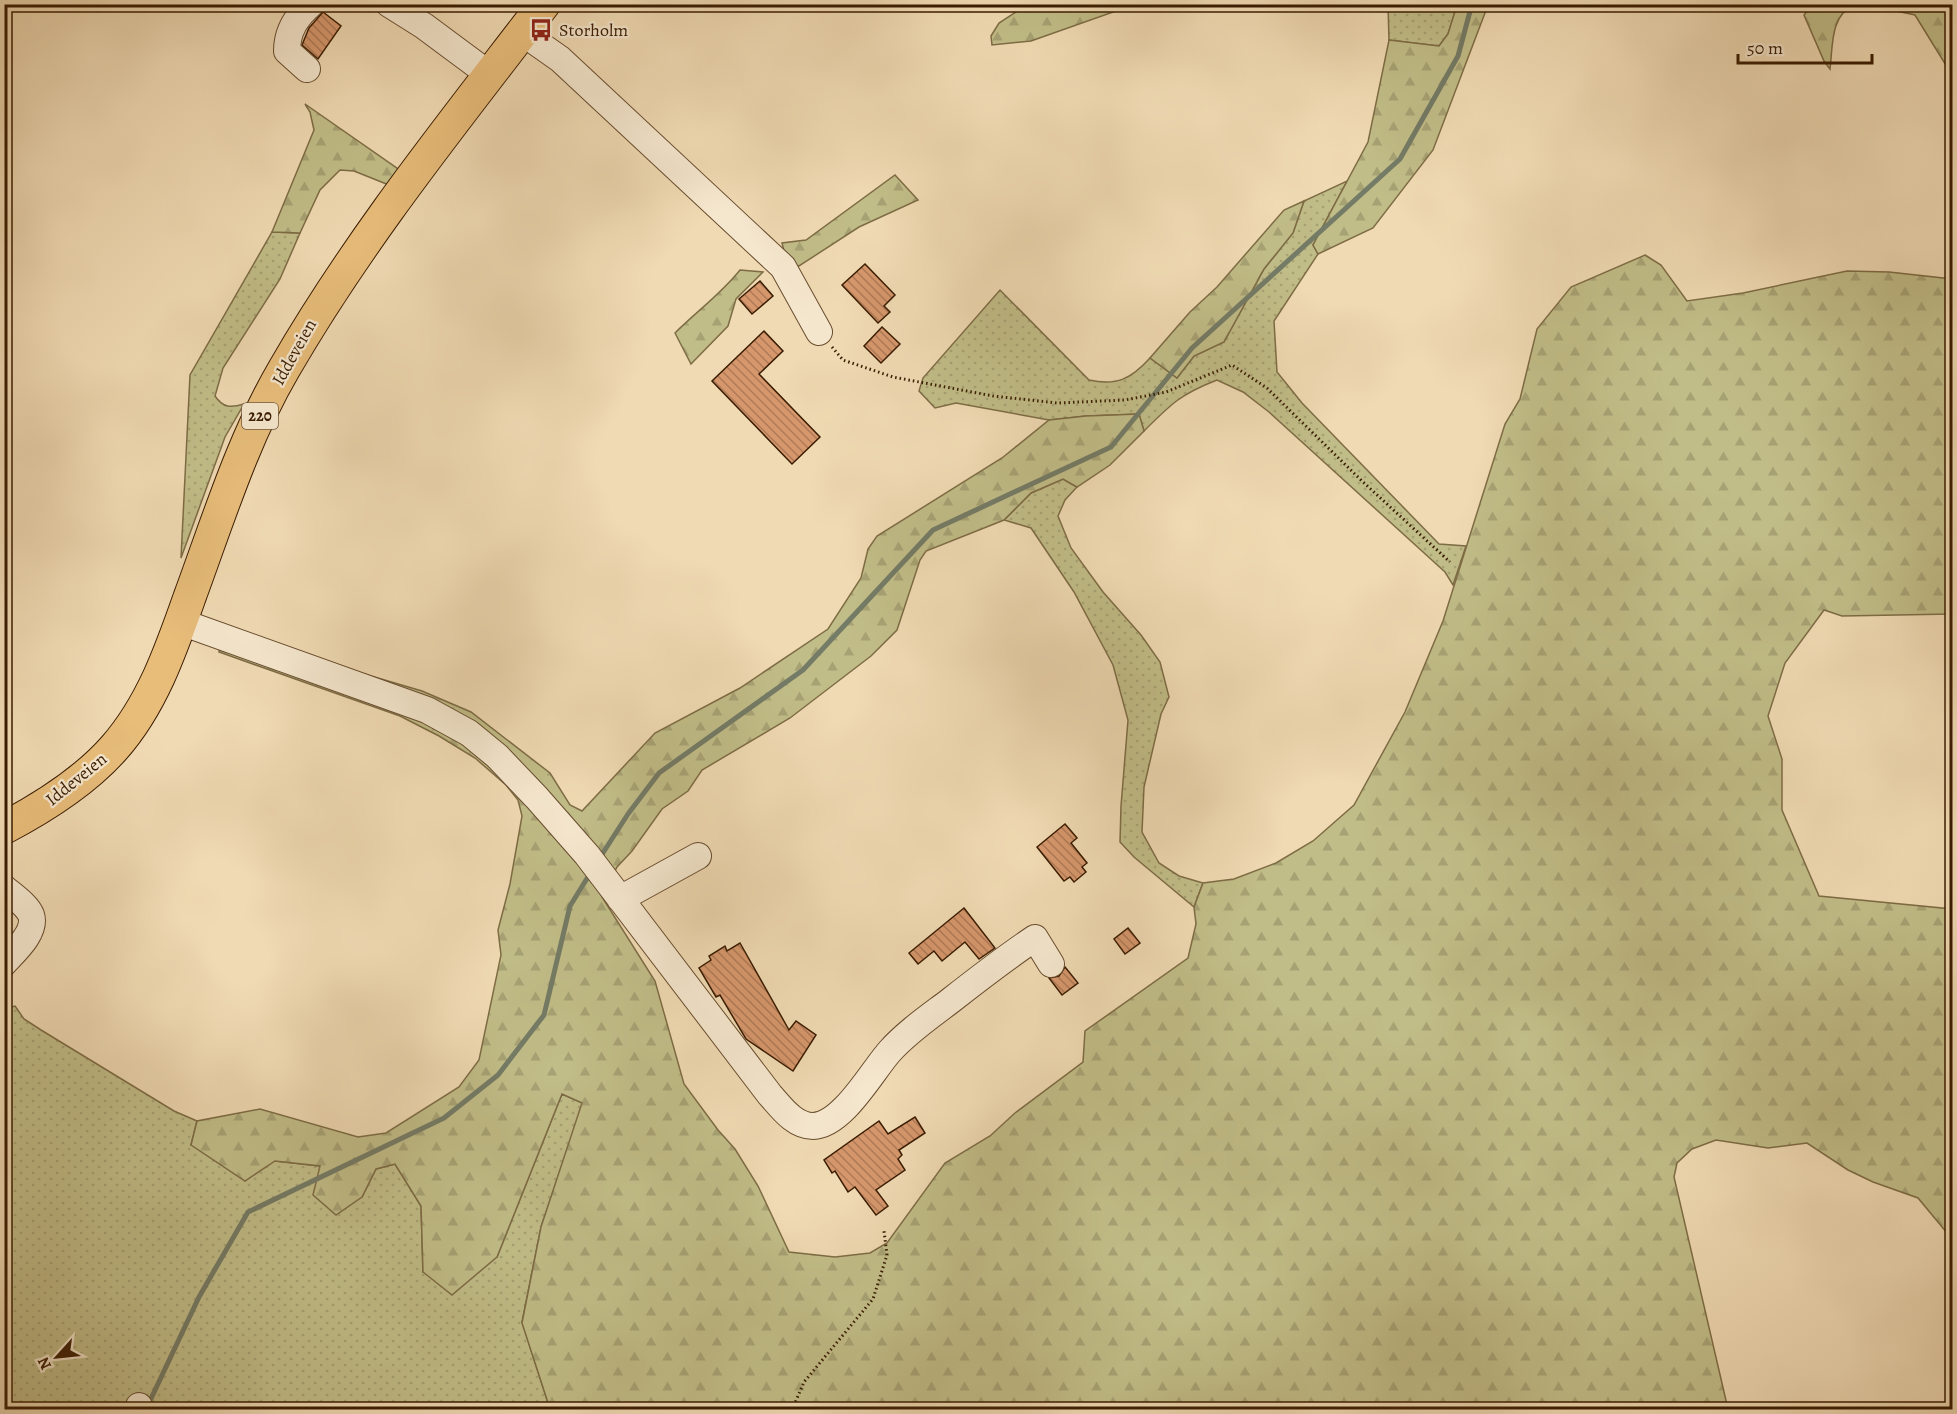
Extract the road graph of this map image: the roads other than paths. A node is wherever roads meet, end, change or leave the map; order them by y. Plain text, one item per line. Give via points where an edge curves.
1 (311, 4) edge
2 (389, 4) edge
3 (544, 4) edge
4 (523, 33) junction
5 (307, 69) dead end
6 (490, 75) junction
7 (819, 332) road end
8 (181, 622) junction
9 (4, 828) edge
10 (698, 856) dead end
11 (4, 888) edge
12 (620, 899) junction
13 (4, 963) edge
14 (1051, 964) dead end

1 - 5 street via 297,17 287,40 287,51
2 - 6 street
3 - 4 main road, Iddeveien / 220
4 - 6 main road, Iddeveien / 220
4 - 7 street via 560,59 783,267
6 - 8 main road, Iddeveien / 220 via 370,233 282,372 250,437
8 - 9 main road, Iddeveien / 220 via 150,697 115,747 62,794
8 - 12 street via 428,710 469,734 497,756 537,798
10 - 12 street
11 - 13 street via 31,913 32,923 25,939
12 - 14 street via 770,1095 789,1116 815,1126 836,1117 859,1094 891,1049 915,1028 1035,938

